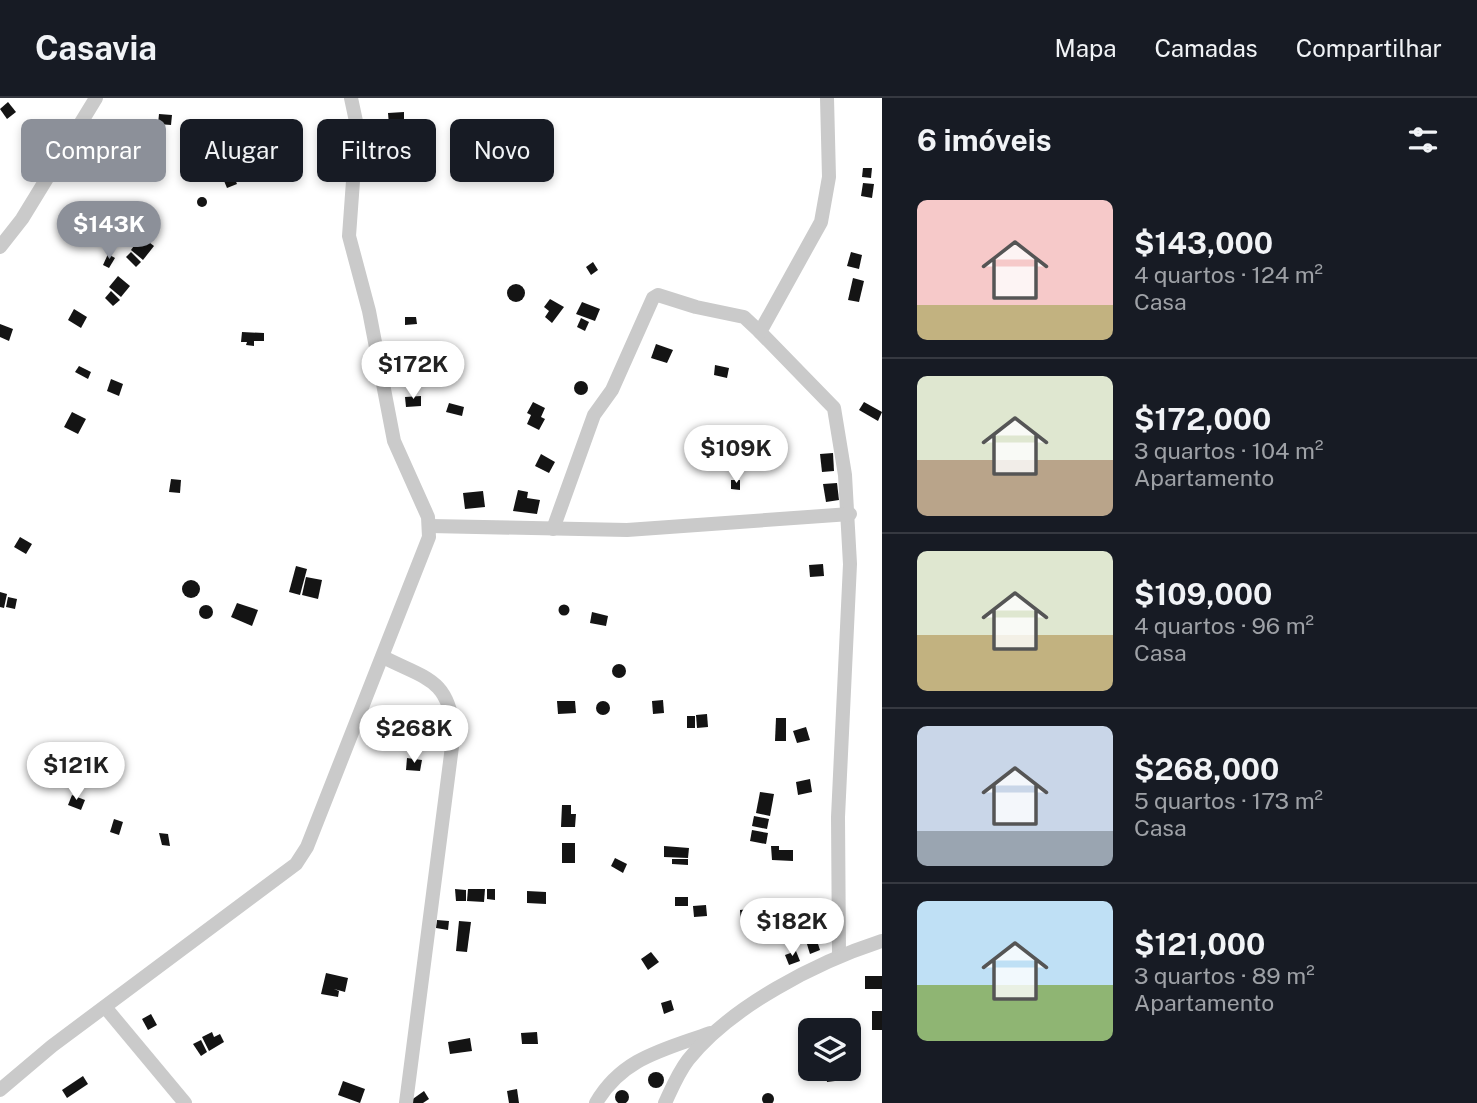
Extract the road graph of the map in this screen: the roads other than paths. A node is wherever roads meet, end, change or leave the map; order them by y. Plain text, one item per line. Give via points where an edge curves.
1 (96, 98) edge
2 (351, 98) edge
3 (827, 98) edge
4 (0, 247) edge
5 (760, 332) junction
6 (850, 514) junction
7 (430, 526) junction
8 (553, 529) junction
9 (383, 657) junction
10 (882, 940) edge
11 (839, 955) junction
12 (105, 1007) junction
13 (714, 1031) junction
14 (0, 1090) edge
15 (185, 1103) edge
16 (406, 1103) edge
17 (596, 1103) edge
18 (665, 1103) edge

1 - 4 street
2 - 7 street via 357,126 349,236 394,441
3 - 5 street via 829,177 821,222
5 - 6 street via 834,408
5 - 8 street via 744,317 658,295 653,298 612,390 594,415
6 - 8 street via 627,530
6 - 11 street via 838,817
7 - 8 street
7 - 9 street
9 - 12 street via 307,847 296,864
9 - 16 street via 435,684 448,698 454,732
10 - 11 street
11 - 13 street via 814,966
12 - 14 street
12 - 15 street
13 - 17 street via 621,1070
13 - 18 street via 678,1074

